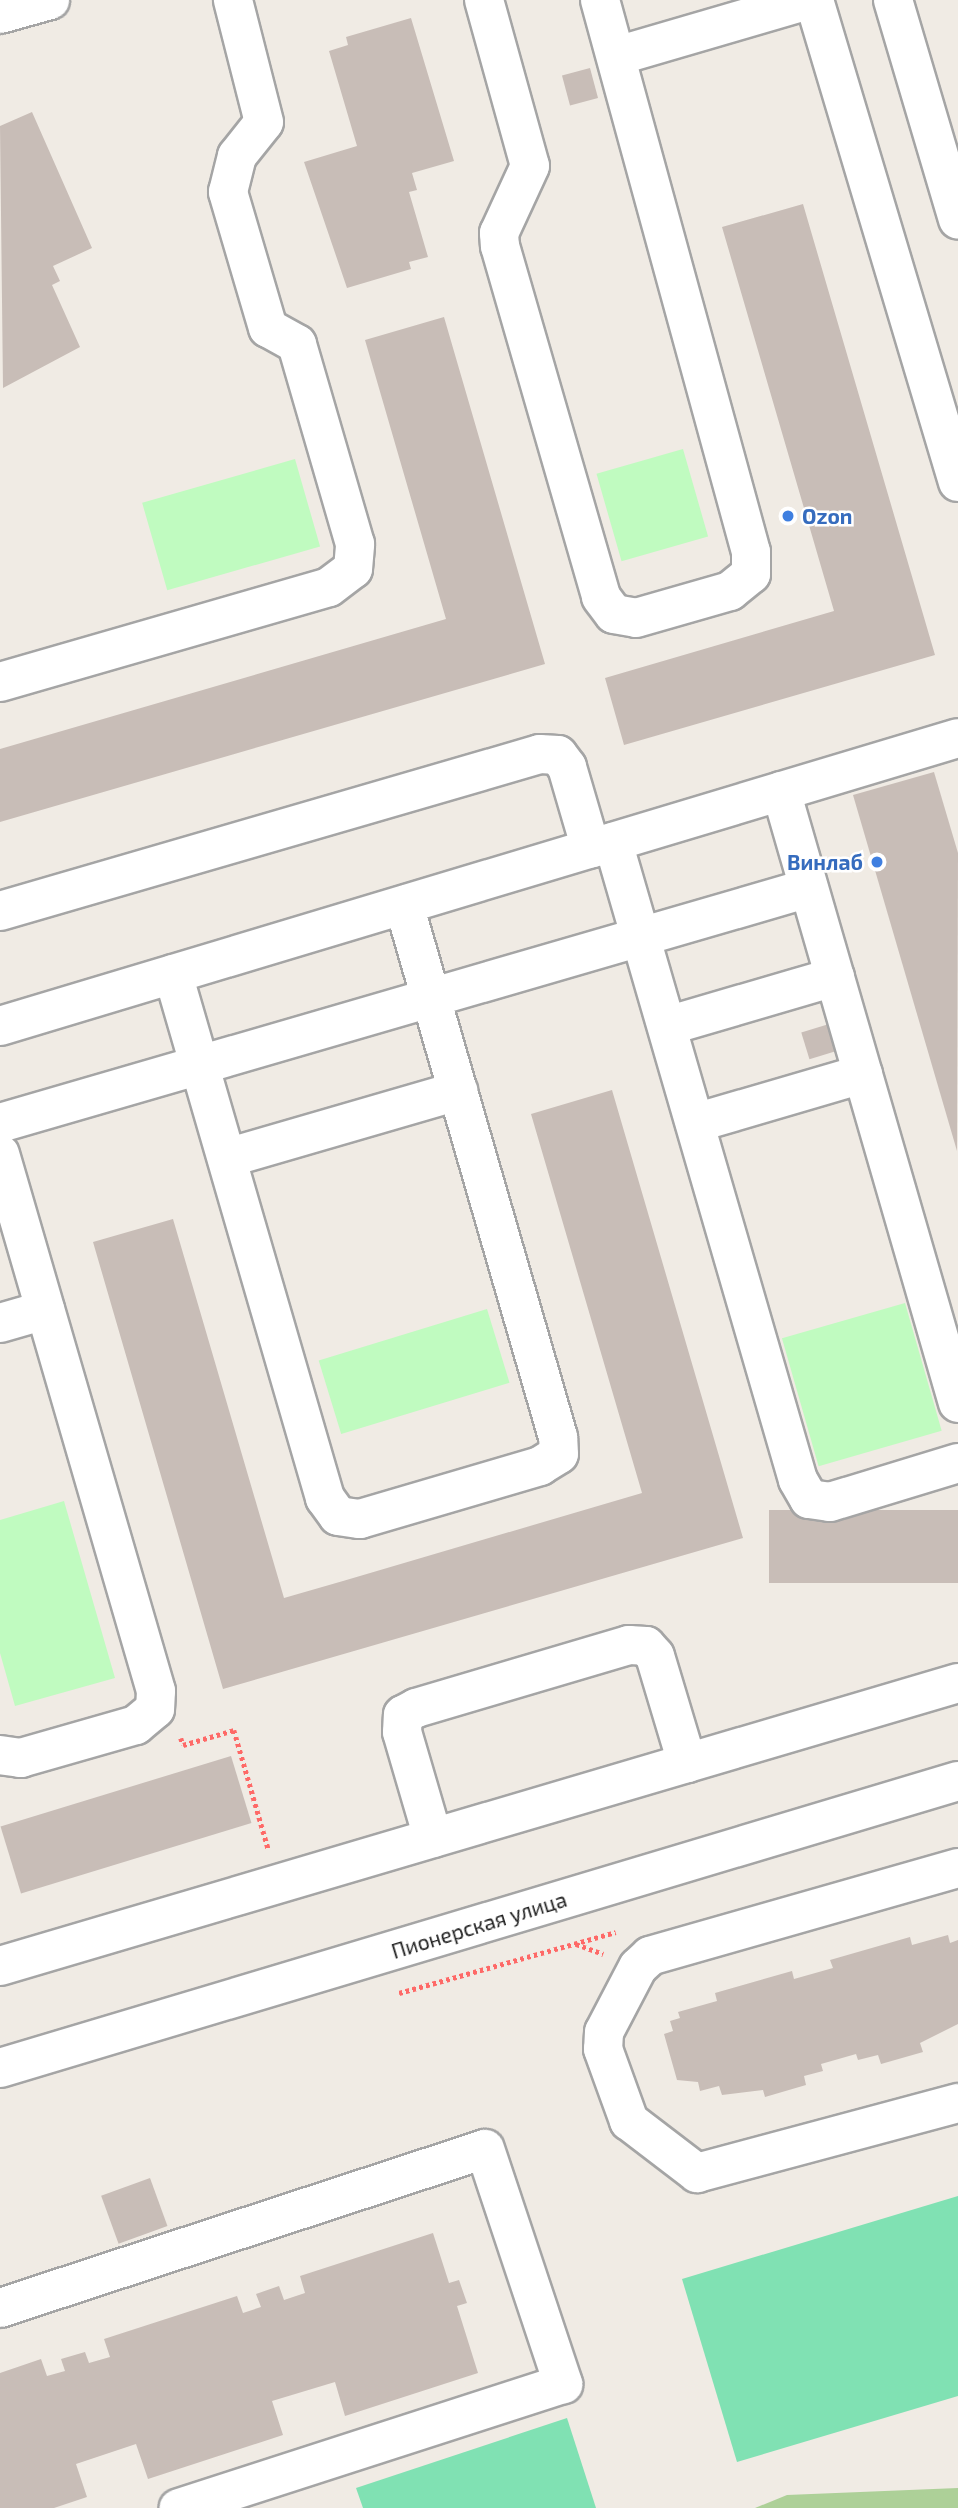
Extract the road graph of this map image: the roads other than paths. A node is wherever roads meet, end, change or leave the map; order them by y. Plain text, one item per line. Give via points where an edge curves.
1 (50, 0) edge
2 (233, 0) edge
3 (484, 0) edge
4 (600, 0) edge
5 (812, 0) edge
6 (893, 0) edge
7 (0, 14) edge
8 (617, 56) junction
9 (958, 220) edge
10 (958, 482) edge
11 (0, 682) edge
12 (958, 738) edge
13 (781, 791) junction
14 (602, 845) junction
15 (809, 888) junction
16 (404, 905) junction
17 (0, 911) edge
18 (641, 937) junction
19 (173, 974) junction
20 (835, 977) junction
21 (431, 998) junction
22 (0, 1026) edge
23 (667, 1026) junction
24 (200, 1065) junction
25 (863, 1074) junction
26 (458, 1091) junction
27 (0, 1123) edge
28 (695, 1123) junction
29 (0, 1154) edge
30 (227, 1158) junction
31 (9, 1219) edge
32 (46, 1310) junction
33 (0, 1323) edge
34 (958, 1403) edge
35 (958, 1463) edge
36 (958, 1683) edge
37 (0, 1755) edge
38 (687, 1763) junction
39 (958, 1781) edge
40 (433, 1838) junction
41 (958, 1868) edge
42 (0, 1966) edge
43 (0, 2068) edge
44 (958, 2103) edge
45 (0, 2308) edge
46 (177, 2508) edge

1 - 7 street
2 - 11 street via 264,122 237,156 229,192 268,328 297,344 355,544 353,569 329,587
3 - 8 street via 530,166 499,233 500,246 601,597 614,614 636,618 730,590 751,574 751,552 672,282 659,202
4 - 8 street
5 - 8 street
5 - 10 street
6 - 9 street
12 - 13 street
13 - 14 street
13 - 15 street
14 - 16 street
14 - 17 street via 567,767 558,755 540,754
14 - 18 street
15 - 18 street
15 - 20 street
16 - 19 street
16 - 21 street
18 - 21 street
18 - 23 street
19 - 22 street
19 - 24 street
20 - 23 street
20 - 25 street
21 - 24 street
21 - 26 street
23 - 28 street
24 - 27 street
24 - 30 street
25 - 28 street
25 - 34 street
26 - 30 street
26 - 30 street via 558,1437 559,1454 540,1466 360,1519 338,1516 325,1498
28 - 35 street via 809,1499 830,1502
29 - 31 street
31 - 32 street
32 - 33 street
32 - 37 street via 156,1691 155,1709 136,1725 21,1758
36 - 38 street
38 - 40 street
38 - 40 street via 655,1656 646,1646 629,1644 403,1716
39 - 43 street, Пионерская улица
40 - 42 street
41 - 44 street via 650,1956 626,1989 603,2049 629,2122 697,2174
45 - 46 street via 485,2149 563,2384

